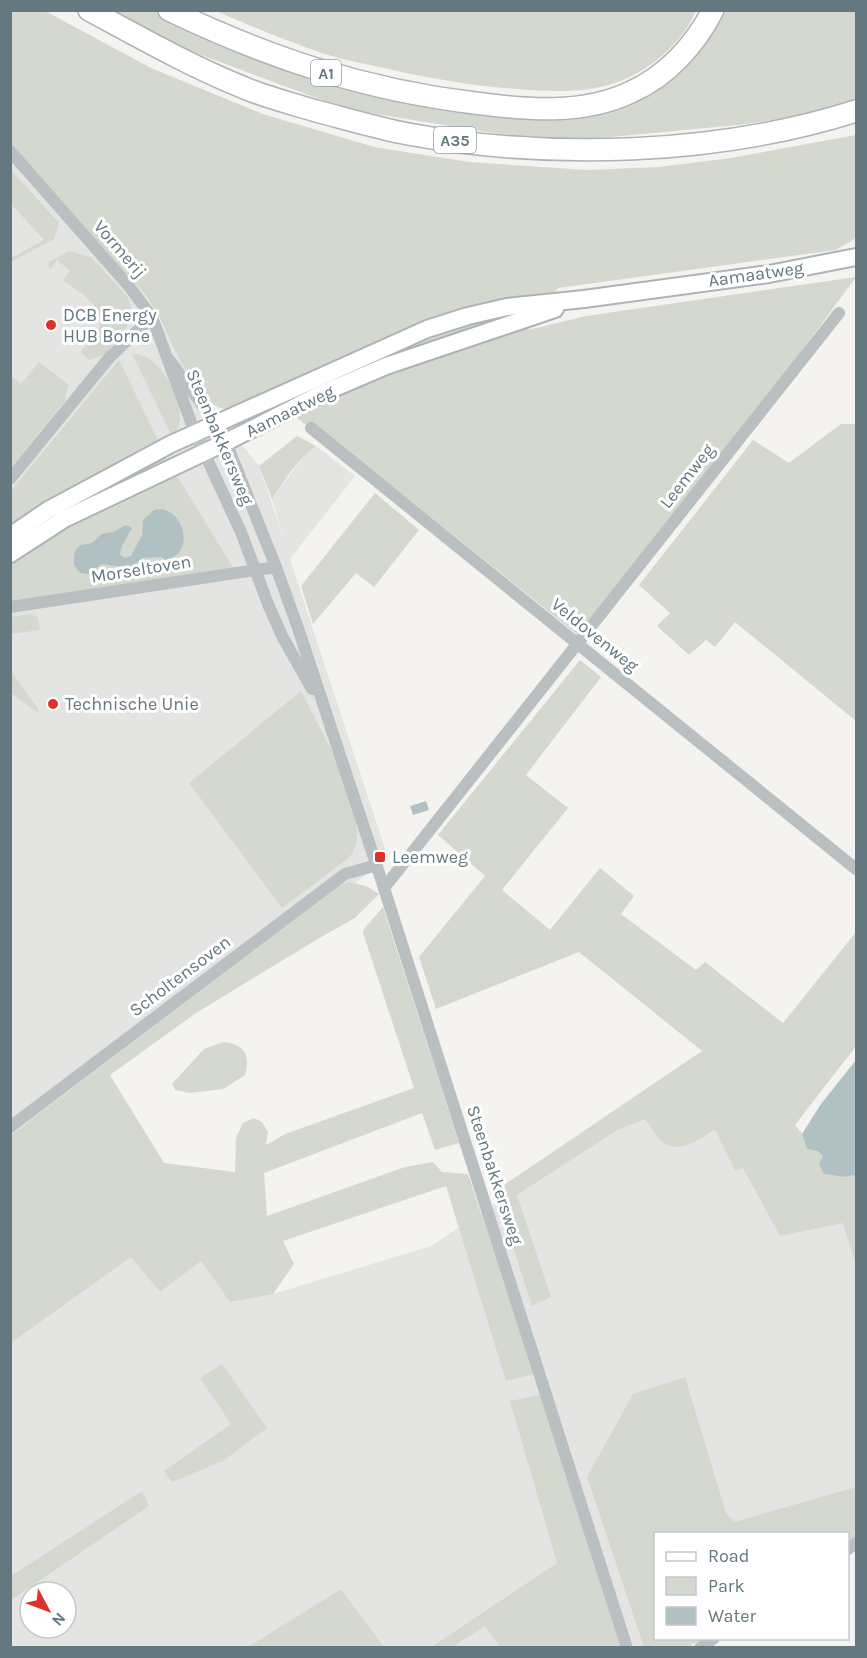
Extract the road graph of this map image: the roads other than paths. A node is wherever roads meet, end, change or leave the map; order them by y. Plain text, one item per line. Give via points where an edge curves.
1 (89, 10) edge
2 (169, 10) edge
3 (713, 10) edge
4 (856, 111) edge
5 (10, 151) edge
6 (856, 257) edge
7 (584, 299) junction
8 (839, 313) dead end
9 (152, 317) junction
10 (170, 361) junction
11 (216, 424) junction
12 (311, 428) dead end
13 (195, 433) junction
14 (226, 442) junction
15 (204, 452) junction
16 (10, 479) edge
17 (10, 536) edge
18 (10, 554) edge
19 (276, 567) junction
20 (256, 571) junction
21 (10, 607) edge
22 (578, 644) junction
23 (326, 714) junction
24 (377, 865) junction
25 (856, 869) edge
26 (384, 888) junction
27 (10, 1127) edge
28 (627, 1647) edge

1 - 4 highway, A35 via 178,58 248,89 359,123 459,141 635,148 721,141 780,131
2 - 3 highway, A1 via 266,53 348,80 439,99 534,109 585,106 646,85 684,53
5 - 9 street, Vormerij
6 - 7 main road, Aamaatweg via 769,274
7 - 11 main road, Aamaatweg via 507,307 427,329
7 - 14 main road, Aamaatweg via 386,366
8 - 22 street, Leemweg
9 - 10 street, Vormerij
9 - 16 street via 108,358
10 - 11 street, Steenbakkersweg
10 - 13 street, Steenbakkersweg
11 - 13 main road, Aamaatweg
11 - 14 street, Steenbakkersweg
12 - 22 street, Veldovenweg
13 - 15 street, Steenbakkersweg
13 - 17 main road, Aamaatweg via 48,510
14 - 15 main road, Aamaatweg
14 - 19 street, Steenbakkersweg
15 - 18 main road, Aamaatweg via 64,519
15 - 20 street, Steenbakkersweg
19 - 20 street, Morseltoven
19 - 23 street, Steenbakkersweg
20 - 21 street, Morseltoven
20 - 23 street, Steenbakkersweg via 282,636
22 - 25 street, Veldovenweg
22 - 26 street, Leemweg
23 - 24 street, Steenbakkersweg
24 - 26 street, Steenbakkersweg
24 - 27 street, Scholtensoven via 345,874
26 - 28 street, Steenbakkersweg

